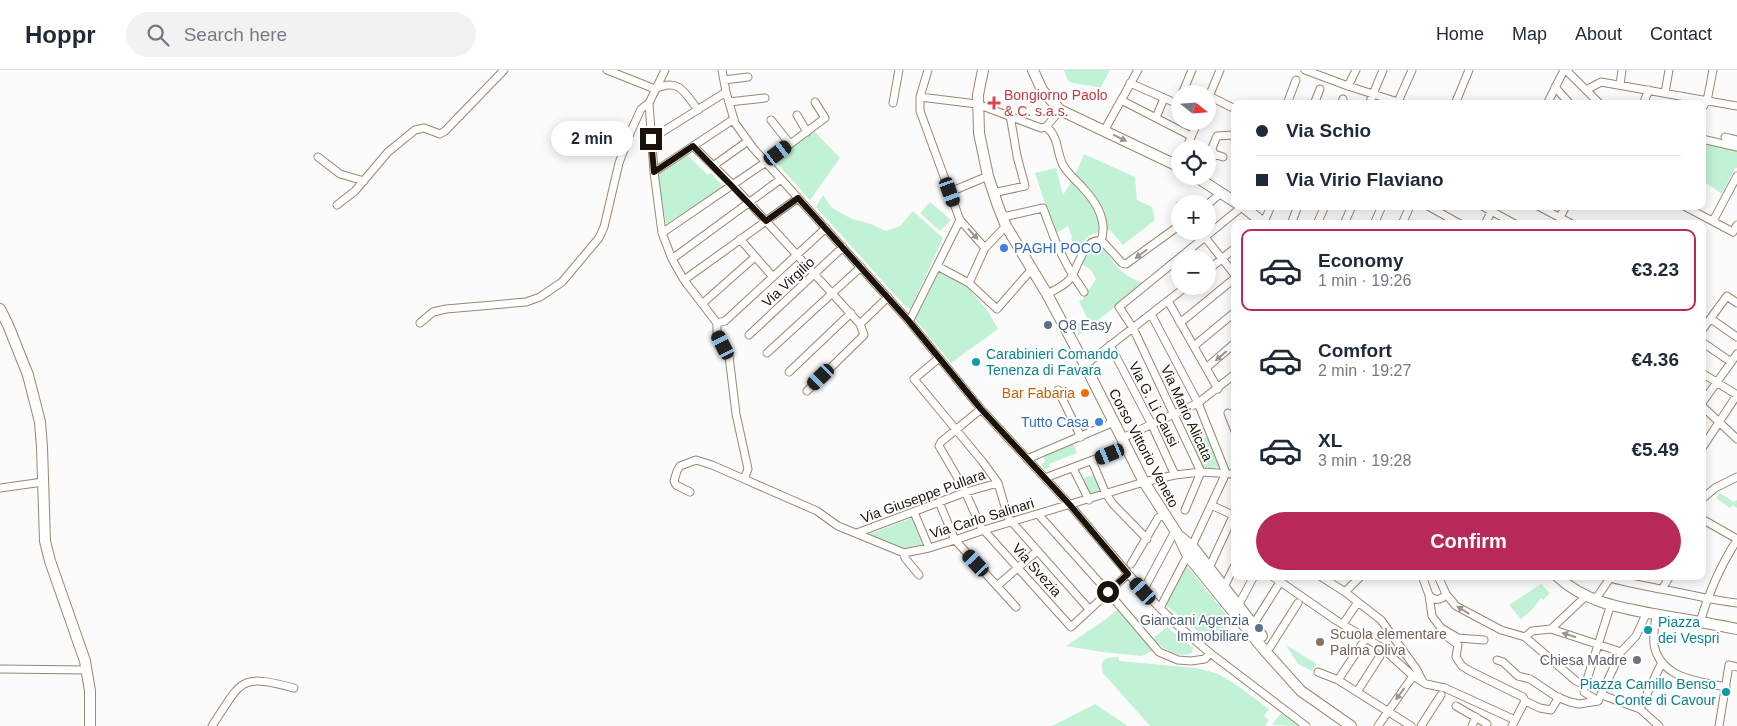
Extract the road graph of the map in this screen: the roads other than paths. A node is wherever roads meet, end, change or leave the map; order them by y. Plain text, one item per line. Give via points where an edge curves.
1 (502, 70) edge
2 (607, 70) edge
3 (665, 70) edge
4 (722, 70) edge
5 (898, 70) edge
6 (928, 70) edge
7 (983, 70) edge
8 (1033, 70) edge
9 (1138, 70) edge
10 (1192, 70) edge
11 (1220, 70) edge
12 (1305, 70) edge
13 (1356, 70) edge
14 (1383, 70) edge
15 (1412, 70) edge
16 (1469, 70) edge
17 (1565, 70) edge
18 (1622, 70) edge
19 (1670, 70) edge
20 (1713, 70) edge
21 (748, 77) dead end
22 (724, 80) junction
23 (1296, 80) dead end
24 (1130, 83) junction
25 (1186, 85) edge
26 (1214, 85) edge
27 (1620, 85) junction
28 (1348, 86) junction
29 (1555, 87) junction
30 (655, 89) junction
31 (1320, 89) dead end
32 (1586, 90) junction
33 (1649, 90) junction
34 (726, 92) junction
35 (1665, 93) junction
36 (1373, 94) junction
37 (920, 97) junction
38 (766, 98) dead end
39 (1164, 98) junction
40 (1121, 100) junction
41 (1288, 100) edge
42 (1316, 100) edge
43 (1371, 100) edge
44 (1391, 100) edge
45 (1401, 100) edge
46 (1457, 100) edge
47 (1549, 100) edge
48 (1566, 100) edge
49 (1596, 100) edge
50 (1645, 100) edge
51 (1707, 100) junction
52 (1171, 101) edge
53 (1216, 101) edge
54 (729, 102) junction
55 (815, 102) dead end
56 (649, 103) junction
57 (893, 103) dead end
58 (977, 104) junction
59 (1737, 106) edge
60 (1231, 107) edge
61 (698, 110) junction
62 (1060, 110) junction
63 (796, 115) dead end
64 (1010, 115) junction
65 (1156, 118) junction
66 (734, 119) junction
67 (771, 120) dead end
68 (1046, 127) junction
69 (1104, 130) junction
70 (1194, 130) edge
71 (807, 132) junction
72 (1231, 135) edge
73 (1191, 136) junction
74 (1725, 137) dead end
75 (651, 139) junction
76 (1706, 139) edge
77 (1189, 140) edge
78 (1215, 140) edge
79 (1737, 140) edge
80 (748, 141) junction
81 (790, 144) junction
82 (693, 146) junction
83 (1737, 147) edge
84 (1216, 155) edge
85 (318, 157) dead end
86 (1223, 157) dead end
87 (1171, 161) edge
88 (766, 162) junction
89 (713, 166) junction
90 (654, 172) junction
91 (988, 176) junction
92 (1737, 176) edge
93 (781, 180) junction
94 (364, 181) junction
95 (733, 185) junction
96 (1210, 185) edge
97 (950, 192) junction
98 (993, 193) junction
99 (1222, 193) junction
100 (798, 198) junction
101 (1216, 198) edge
102 (1231, 199) edge
103 (749, 203) junction
104 (337, 205) dead end
105 (1236, 210) edge
106 (1247, 210) edge
107 (1437, 210) edge
108 (1495, 210) edge
109 (1545, 210) edge
110 (1564, 210) edge
111 (1692, 210) edge
112 (1560, 218) junction
113 (960, 220) junction
114 (1260, 220) edge
115 (1454, 220) edge
116 (1510, 220) edge
117 (1563, 220) edge
118 (766, 221) junction
119 (1713, 221) junction
120 (1005, 222) junction
121 (1216, 224) edge
122 (826, 228) junction
123 (1736, 229) edge
124 (1171, 232) edge
125 (662, 233) junction
126 (740, 240) junction
127 (1195, 240) edge
128 (1207, 240) edge
129 (1101, 241) junction
130 (843, 248) junction
131 (985, 248) junction
132 (1231, 251) edge
133 (797, 254) junction
134 (755, 256) junction
135 (672, 259) junction
136 (1222, 259) junction
137 (1216, 264) edge
138 (937, 266) junction
139 (861, 267) junction
140 (1032, 270) junction
141 (1231, 271) edge
142 (815, 274) junction
143 (1072, 275) junction
144 (773, 277) junction
145 (1231, 279) edge
146 (684, 280) junction
147 (969, 282) junction
148 (833, 292) junction
149 (1084, 292) dead end
150 (1047, 294) junction
151 (1176, 295) edge
152 (888, 297) junction
153 (1168, 301) junction
154 (1737, 303) edge
155 (703, 304) junction
156 (0, 309) edge
157 (851, 313) junction
158 (1151, 314) junction
159 (1231, 315) edge
160 (1711, 318) junction
161 (908, 320) junction
162 (420, 323) dead end
163 (717, 323) junction
164 (1180, 323) junction
165 (860, 324) junction
166 (1706, 325) edge
167 (1133, 328) junction
168 (749, 334) dead end
169 (1737, 336) edge
170 (1706, 344) edge
171 (1110, 345) junction
172 (1194, 346) junction
173 (1231, 347) edge
174 (767, 353) dead end
175 (939, 358) junction
176 (1735, 358) edge
177 (1085, 364) junction
178 (1206, 368) junction
179 (789, 372) dead end
180 (1706, 376) edge
181 (1231, 378) edge
182 (1716, 383) junction
183 (1218, 389) junction
184 (807, 390) dead end
185 (1058, 390) dead end
186 (1737, 395) edge
187 (1706, 399) edge
188 (1198, 403) junction
189 (981, 409) junction
190 (1706, 409) edge
191 (1228, 413) dead end
192 (1175, 414) junction
193 (1231, 421) edge
194 (1114, 422) junction
195 (1720, 422) junction
196 (1152, 425) junction
197 (955, 430) junction
198 (1080, 437) junction
199 (1737, 438) edge
200 (1706, 441) edge
201 (1125, 443) junction
202 (1027, 459) junction
203 (1092, 461) junction
204 (1073, 468) junction
205 (1201, 472) junction
206 (1226, 473) junction
207 (1175, 474) junction
208 (1231, 474) edge
209 (1737, 477) edge
210 (1045, 478) junction
211 (744, 479) junction
212 (43, 482) junction
213 (1144, 482) junction
214 (998, 483) junction
215 (0, 488) edge
216 (690, 492) dead end
217 (966, 492) junction
218 (1106, 494) junction
219 (1706, 496) edge
220 (1089, 500) junction
221 (939, 502) junction
222 (1070, 505) junction
223 (1211, 505) junction
224 (1185, 510) dead end
225 (914, 512) junction
226 (1038, 514) junction
227 (1164, 514) junction
228 (1231, 514) edge
229 (1231, 521) edge
230 (1706, 521) edge
231 (1012, 522) junction
232 (984, 530) junction
233 (857, 533) junction
234 (1176, 533) junction
235 (1147, 539) junction
236 (955, 540) junction
237 (1737, 540) edge
238 (928, 548) junction
239 (1037, 551) junction
240 (1190, 551) junction
241 (904, 552) junction
242 (1131, 564) dead end
243 (1018, 568) junction
244 (1209, 568) junction
245 (1231, 573) edge
246 (1128, 574) junction
247 (918, 575) dead end
248 (1252, 580) edge
249 (1282, 580) edge
250 (1284, 580) edge
251 (1326, 580) edge
252 (1357, 580) edge
253 (1423, 580) edge
254 (1440, 580) edge
255 (1561, 580) edge
256 (1608, 580) edge
257 (1617, 580) edge
258 (1630, 580) edge
259 (1668, 580) edge
260 (1627, 583) junction
261 (997, 586) junction
262 (1224, 587) junction
263 (1662, 589) junction
264 (1143, 591) junction
265 (1108, 592) junction
266 (1346, 592) junction
267 (1446, 594) junction
268 (1429, 595) junction
269 (1590, 598) junction
270 (1707, 599) junction
271 (1358, 602) junction
272 (1298, 603) dead end
273 (1737, 603) edge
274 (1611, 604) junction
275 (1238, 606) junction
276 (1016, 607) dead end
277 (1160, 608) junction
278 (1090, 610) junction
279 (1652, 613) junction
280 (1700, 622) junction
281 (1343, 624) junction
282 (1253, 625) junction
283 (1440, 628) junction
284 (1551, 629) junction
285 (1737, 629) edge
286 (1525, 637) junction
287 (1366, 638) junction
288 (1484, 640) dead end
289 (1598, 644) junction
290 (1270, 647) junction
291 (1621, 652) junction
292 (1210, 653) junction
293 (1380, 656) dead end
294 (1497, 660) dead end
295 (1661, 660) junction
296 (1737, 667) edge
297 (0, 669) edge
298 (87, 670) junction
299 (1318, 672) dead end
300 (1413, 676) junction
301 (1338, 680) junction
302 (1424, 683) junction
303 (1726, 687) junction
304 (294, 688) dead end
305 (1585, 689) junction
306 (1357, 692) junction
307 (1309, 695) junction
308 (1441, 695) dead end
309 (1559, 697) junction
310 (1600, 698) junction
311 (1525, 701) junction
312 (1456, 706) dead end
313 (1640, 710) junction
314 (1387, 711) junction
315 (1476, 717) junction
316 (1514, 723) edge
317 (1402, 724) edge
318 (1487, 724) dead end
319 (90, 726) edge
320 (212, 726) edge
321 (1306, 726) edge
322 (1351, 726) edge
323 (1378, 726) edge
324 (1411, 726) edge
325 (1420, 726) edge
326 (1472, 726) edge
327 (1659, 726) edge
328 (1719, 726) edge

1 - 94 street via 445,131 440,134 424,128 415,130 388,152
2 - 30 street
3 - 30 street
4 - 22 street
5 - 57 street
6 - 37 street
7 - 58 main road, Corso Vittorio Veneto
8 - 62 main road via 1042,90
9 - 24 street
10 - 25 street
11 - 26 street
12 - 28 street
13 - 28 street
14 - 36 street
15 - 45 street
16 - 46 street
17 - 29 street
17 - 32 street
18 - 27 street
19 - 35 street
20 - 51 street
21 - 22 street
22 - 34 street
23 - 41 street
24 - 39 street
24 - 40 street
27 - 32 street via 1601,82
27 - 33 street
28 - 36 street
29 - 47 street
29 - 48 street
30 - 56 street
30 - 61 street via 669,84 680,87
31 - 42 street
32 - 49 street
33 - 35 street
33 - 50 street
34 - 54 street
34 - 61 street
35 - 51 street
36 - 43 street
36 - 44 street
37 - 58 street
37 - 97 street via 920,110
38 - 54 street
39 - 52 street
39 - 65 street
40 - 65 street
40 - 69 street
51 - 59 street
53 - 60 street
54 - 66 street
55 - 71 street via 825,118
56 - 75 street
56 - 162 street via 641,109 628,139 599,238 562,282 526,302 446,309 433,312
58 - 64 street
58 - 91 main road, Corso Vittorio Veneto
61 - 75 street
62 - 68 street
62 - 69 main road
63 - 71 street
64 - 68 street
64 - 98 street via 1025,186
65 - 73 street
66 - 80 street
66 - 82 street
67 - 81 street
68 - 129 street via 1053,132 1063,166 1085,189 1099,211 1104,227
69 -> 87 main road
70 - 73 street
71 - 81 street
72 - 78 street via 1217,136
73 - 77 street
74 - 79 street
75 - 90 street
76 - 83 street
80 - 88 street
80 - 89 street
81 - 88 street
82 - 89 street
82 - 90 street
84 - 86 street
85 - 94 street via 340,174
88 - 93 street
88 - 95 street
89 - 95 street
90 - 125 street
91 - 97 street
91 - 98 main road, Corso Vittorio Veneto
92 - 119 street
93 - 100 street
93 - 103 street
94 - 104 street
95 - 103 street
95 - 125 street
96 - 99 main road
97 - 113 street
98 - 120 main road, Corso Vittorio Veneto
99 - 101 street
99 - 102 main road
100 - 118 street
100 - 122 street
103 - 118 street
103 - 135 street
105 - 121 street
106 - 114 main road
107 - 115 street
108 - 116 street
109 - 112 street
110 - 112 street
111 - 119 street
112 - 117 street
113 -> 131 street
113 - 138 street
118 - 126 street
118 - 133 street
119 - 123 street
120 - 131 street
120 - 140 main road, Corso Vittorio Veneto
120 - 143 street via 1042,208
122 - 130 street
122 - 133 street
124 -> 129 street via 1126,264
125 - 135 street
126 - 134 street
126 - 146 street
127 - 167 street, Via Mario Alicata via 1119,307
128 - 136 street
129 - 143 street via 1088,246
130 - 139 street
130 - 142 street, Via Virgilio
131 - 147 street
132 - 136 street
133 - 142 street
133 - 144 street
134 - 144 street
134 - 155 street
135 - 146 street
136 - 137 street
136 - 141 street
138 - 147 street
138 - 161 street
139 - 148 street
139 - 152 street
140 - 147 street via 997,309
140 - 150 main road, Corso Vittorio Veneto
142 - 148 street
142 - 168 street, Via Virgilio
143 - 149 street
143 - 150 street
144 - 163 street via 726,321
145 - 164 street
146 - 155 street
148 - 157 street
148 - 174 street
150 - 177 main road, Corso Vittorio Veneto
151 - 153 street
152 - 161 street
152 - 165 street
153 - 158 street
153 - 164 street
154 - 160 street via 1727,296
155 - 163 street
156 - 212 main road via 28,375 40,422
157 - 165 street
157 - 179 street
158 - 167 street
158 - 188 street
159 - 172 street
160 - 166 street
160 - 169 street
161 - 175 street
163 - 211 street via 717,334 729,356 736,414 748,470
164 - 172 street
165 - 184 street via 864,335
167 - 171 street
167 - 192 street, Via Mario Alicata
170 - 176 street
171 - 177 street
171 - 196 street, Via G. Li Causi
172 - 178 street
173 -> 178 street
175 - 189 street
175 - 197 street via 914,378
176 - 182 street
177 - 194 main road, Corso Vittorio Veneto
178 - 183 street
180 - 182 street
181 - 183 street
182 - 186 street
182 - 187 street
183 - 188 street
185 - 198 street
186 - 195 street
188 - 192 street
188 - 206 street
189 - 197 street
189 - 202 street
190 - 195 street
191 - 193 street
192 - 196 street
192 - 205 street, Via Mario Alicata
194 - 198 street
194 - 201 main road, Corso Vittorio Veneto
195 - 199 street
195 - 200 street
196 - 201 street
196 - 207 street, Via G. Li Causi
197 - 214 street
197 - 217 street, Via Svezia via 939,446
198 - 202 street
201 - 203 street
201 - 213 main road, Corso Vittorio Veneto
202 - 210 street
203 - 204 street
203 - 218 street
204 - 210 street
204 - 220 street
205 - 206 street, Via Carlo Salinari
205 - 207 street, Via Carlo Salinari
205 - 224 street, Via Mario Alicata
206 - 208 street, Via Carlo Salinari
206 - 223 street
207 - 213 street, Via Carlo Salinari
209 - 219 street
210 - 222 street
211 - 216 street via 696,460 680,466 674,481
211 - 233 street via 817,511 838,526
212 - 215 street
212 - 298 main road via 44,526 50,562
213 - 218 street, Via Carlo Salinari
213 - 227 main road, Corso Vittorio Veneto
214 - 217 street, Via Giuseppe Pullara
214 - 231 street
217 - 221 street, Via Giuseppe Pullara
217 - 232 street, Via Svezia
218 - 220 street, Via Carlo Salinari
218 - 235 street
220 - 222 street, Via Carlo Salinari
221 - 225 street, Via Giuseppe Pullara
221 - 236 street
222 - 226 street, Via Carlo Salinari
222 - 246 street
223 - 228 street
223 - 240 street
225 - 233 street, Via Giuseppe Pullara
225 - 238 street
226 - 231 street, Via Carlo Salinari
226 - 265 street
227 - 234 main road, Corso Vittorio Veneto
227 - 235 street via 1158,518
229 - 244 street
230 - 237 street
231 - 232 street, Via Carlo Salinari
231 - 239 street
232 - 236 street, Via Carlo Salinari
232 - 243 street, Via Svezia
233 - 241 street
234 - 240 main road, Corso Vittorio Veneto
234 - 264 street
235 - 242 street
236 - 238 street, Via Carlo Salinari
236 - 261 street
237 - 270 street via 1720,566
238 - 241 street, Via Carlo Salinari
239 - 243 street
239 - 278 street
240 - 244 main road, Corso Vittorio Veneto
240 - 277 street
240 - 307 main road, Corso Vittorio Veneto via 1265,651 1301,691
241 - 247 street
243 - 261 street
243 - 278 street, Via Svezia via 1071,627
244 - 262 main road, Corso Vittorio Veneto
245 - 262 street
246 - 264 street
246 - 265 street
248 - 275 street
249 - 282 street
250 - 281 street
251 - 266 street
252 - 266 street
253 - 268 street
254 - 267 street
255 - 269 main road
256 - 269 street
257 - 260 street
258 - 260 street
259 - 263 street
260 - 263 street
261 - 276 street
262 - 275 main road, Corso Vittorio Veneto
263 - 270 street
264 - 277 street
265 - 278 street
265 - 292 street via 1159,652 1191,661 1205,659
266 - 271 street
267 - 268 street via 1437,599
286 -> 267 street via 1500,630 1468,614
268 - 283 street via 1432,616
269 - 274 main road
269 - 284 street
270 - 273 street
270 - 280 street
271 - 281 street
271 - 302 street via 1380,620
272 - 290 street
274 - 279 main road
274 - 289 street
275 - 282 main road, Corso Vittorio Veneto
277 - 292 street
279 - 280 main road
279 - 291 street
279 - 295 street via 1654,644
280 - 285 main road
281 - 287 street
282 - 290 main road, Corso Vittorio Veneto
283 - 288 street via 1458,638
283 - 311 street via 1458,645 1456,657 1462,666 1523,697
284 - 286 street via 1532,631
289 -> 284 street
286 - 305 street
287 - 300 street
287 - 301 street
289 - 291 street
289 - 305 street
290 - 307 main road, Corso Vittorio Veneto
291 - 310 street
292 - 321 street
293 - 306 street
294 - 309 street via 1518,676 1530,679
295 - 303 street via 1671,672 1682,678
295 - 313 street
296 - 303 street via 1729,665
297 - 298 street
298 - 319 main road
299 - 301 street
300 - 302 street
300 -> 314 street
301 - 306 street
302 - 316 street via 1446,688
303 - 328 street
304 - 320 street via 264,681 245,682
305 - 310 street
306 - 314 street
307 - 322 main road, Corso Vittorio Veneto
308 - 325 street
309 - 310 street via 1579,704
309 - 311 street via 1551,710
310 - 313 street
311 - 316 street
312 - 315 street
313 - 327 street
314 - 317 street
314 - 323 street
315 - 318 street
315 - 326 street
317 - 324 street

